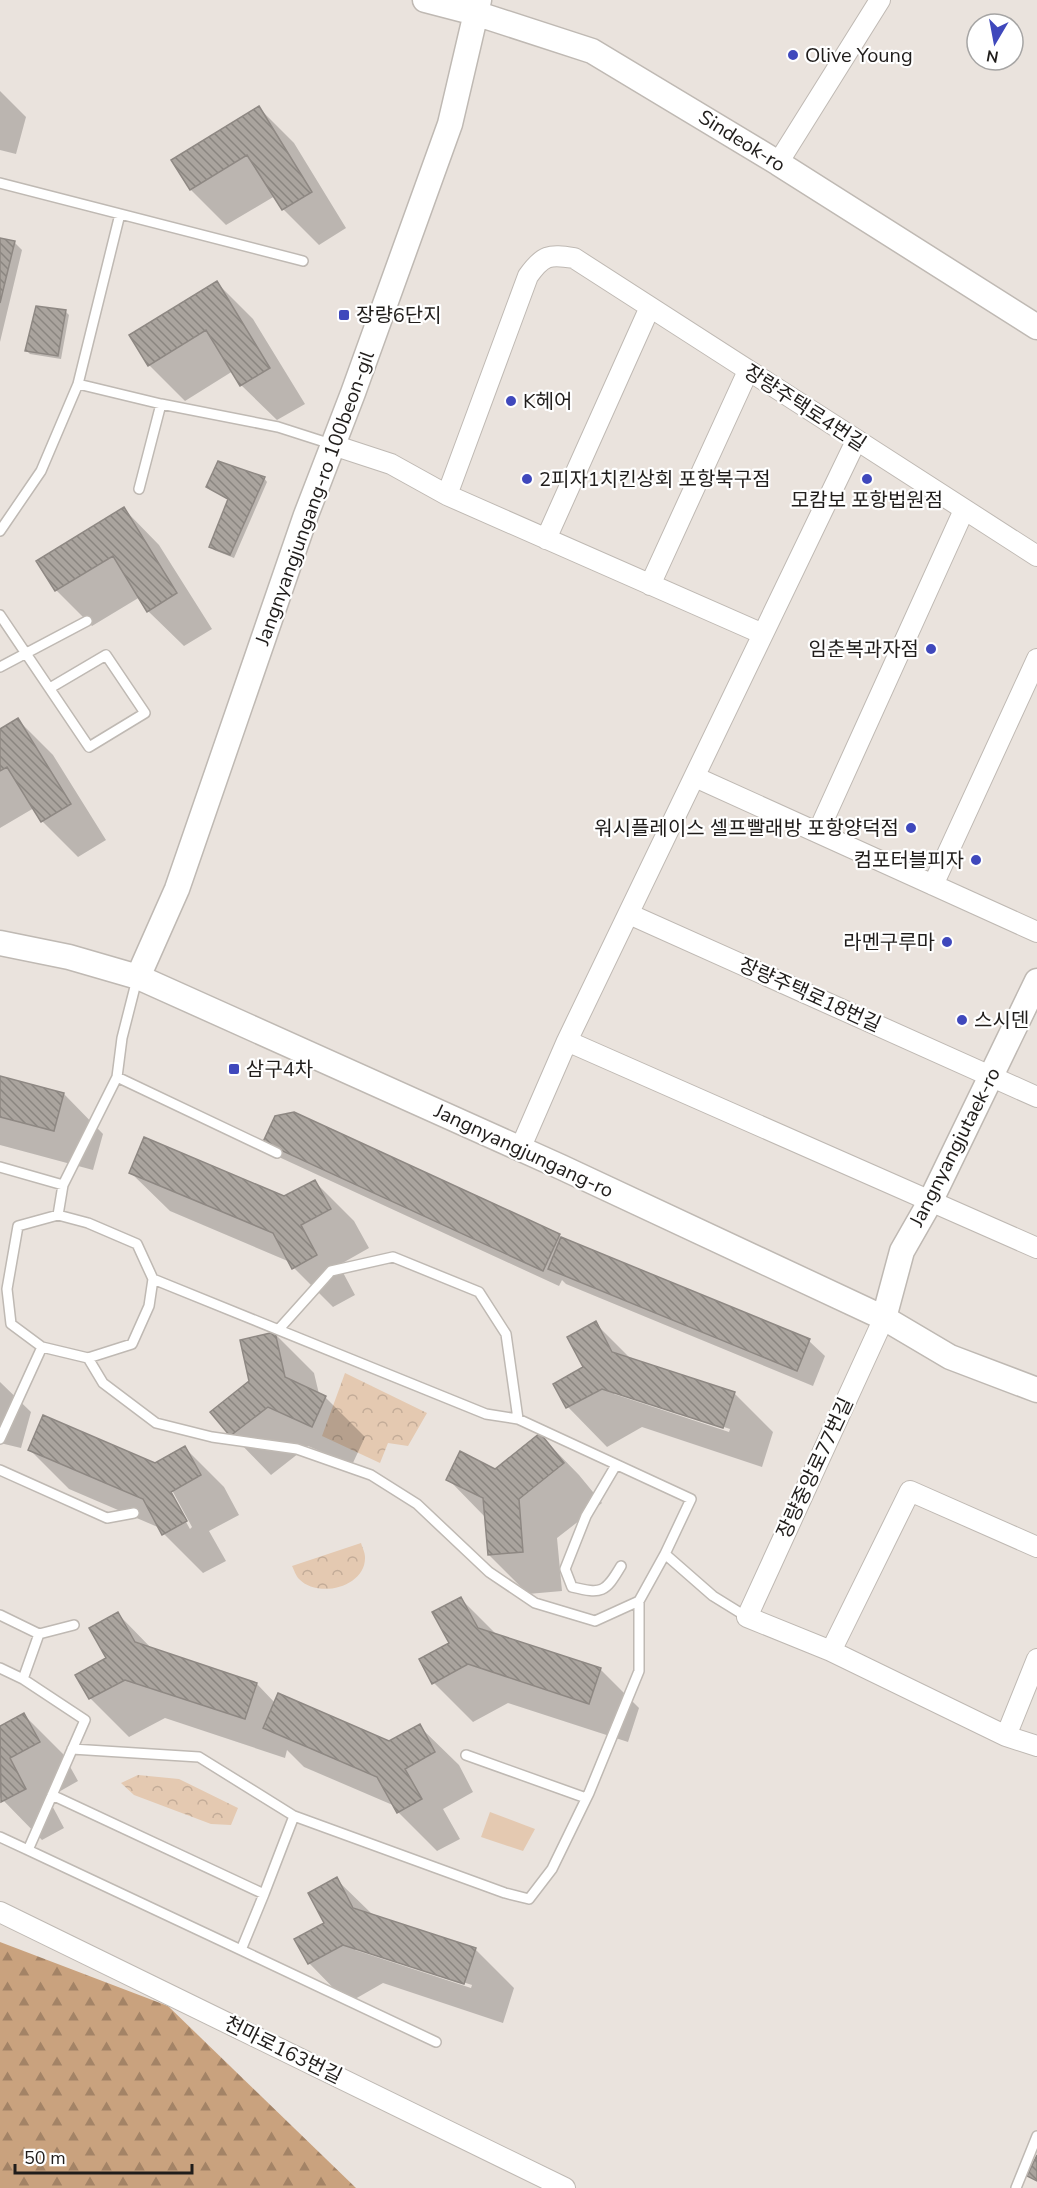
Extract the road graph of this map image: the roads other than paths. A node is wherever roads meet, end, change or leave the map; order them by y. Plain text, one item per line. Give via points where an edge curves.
1 (425, 0) edge
2 (880, 0) edge
3 (475, 4) edge
4 (778, 163) junction
5 (0, 183) edge
6 (120, 214) junction
7 (303, 261) dead end
8 (650, 307) junction
9 (1037, 327) edge
10 (748, 371) junction
11 (78, 384) junction
12 (161, 404) junction
13 (856, 441) junction
14 (333, 445) junction
15 (139, 489) dead end
16 (447, 495) junction
17 (964, 510) junction
18 (0, 531) edge
19 (546, 539) junction
20 (1037, 556) edge
21 (650, 585) junction
22 (0, 616) edge
23 (87, 621) dead end
24 (763, 634) junction
25 (25, 652) junction
26 (1037, 659) edge
27 (0, 667) edge
28 (50, 688) junction
29 (695, 777) junction
30 (818, 832) junction
31 (933, 885) junction
32 (629, 914) junction
33 (1037, 932) edge
34 (0, 943) edge
35 (138, 977) junction
36 (1037, 981) edge
37 (567, 1041) junction
38 (117, 1077) junction
39 (990, 1077) junction
40 (1037, 1097) edge
41 (519, 1149) junction
42 (277, 1153) dead end
43 (0, 1167) edge
44 (63, 1185) junction
45 (930, 1202) junction
46 (58, 1215) junction
47 (1037, 1248) edge
48 (153, 1279) junction
49 (884, 1318) junction
50 (279, 1329) junction
51 (42, 1347) junction
52 (88, 1358) junction
53 (1037, 1390) edge
54 (518, 1419) junction
55 (0, 1439) edge
56 (616, 1465) junction
57 (0, 1470) edge
58 (134, 1513) dead end
59 (1037, 1547) edge
60 (665, 1554) junction
61 (621, 1566) dead end
62 (639, 1601) junction
63 (0, 1615) edge
64 (747, 1617) junction
65 (74, 1625) dead end
66 (39, 1634) junction
67 (831, 1651) junction
68 (1037, 1659) edge
69 (0, 1668) edge
70 (23, 1679) junction
71 (1006, 1736) junction
72 (1037, 1746) edge
73 (72, 1749) junction
74 (466, 1755) dead end
75 (52, 1795) junction
76 (586, 1798) junction
77 (294, 1816) junction
78 (0, 1837) edge
79 (28, 1850) junction
80 (264, 1894) junction
81 (0, 1912) edge
82 (241, 1950) junction
83 (436, 2042) dead end
84 (1037, 2136) edge
85 (565, 2188) edge
86 (1016, 2188) edge

1 - 3 street, Sindeok-ro
2 - 4 street
3 - 4 street, Sindeok-ro via 592,51
3 - 14 street, Jangnyangjungang-ro 100beon-gil via 450,124
4 - 9 street, Sindeok-ro
5 - 6 lane
6 - 7 lane
6 - 11 lane
8 - 10 street, 장량주택로4번길
8 - 16 street, 장량주택로4번길 via 574,258 553,255 539,261 528,276
8 - 19 street
10 - 13 street, 장량주택로4번길
10 - 21 street
11 - 12 lane
11 - 18 lane via 41,471
12 - 14 lane via 278,427
12 - 15 lane
13 - 17 street, 장량주택로4번길
13 - 24 street
14 - 16 street via 391,464
14 - 35 street, Jangnyangjungang-ro 100beon-gil via 177,889
16 - 19 street
17 - 20 street, 장량주택로4번길
17 - 30 street
19 - 21 street
21 - 24 street
22 - 25 lane
23 - 25 lane
24 - 29 street
25 - 27 lane
25 - 28 lane
26 - 31 street
28 - 28 lane via 106,654 145,713 89,747
29 - 30 street
29 - 32 street
30 - 31 street
31 - 33 street
32 - 37 street
32 - 39 street, 장량주택로18번길
34 - 35 street, Jangnyangjungang-ro
35 - 38 lane via 122,1038
35 - 41 street, Jangnyangjungang-ro
36 - 39 street, Jangnyangjutaek-ro
37 - 41 street
37 - 45 street
38 - 42 lane
38 - 44 lane
39 - 40 street, 장량주택로18번길
39 - 45 street, Jangnyangjutaek-ro
41 - 49 street, Jangnyangjungang-ro
43 - 44 lane
44 - 46 lane
45 - 47 street
45 - 49 street, Jangnyangjutaek-ro via 902,1251
46 - 48 lane via 137,1244
46 - 51 lane via 18,1226 7,1289 11,1324
48 - 50 lane
48 - 52 lane via 149,1306 132,1344
49 - 53 street, Jangnyangjungang-ro via 950,1357
49 - 64 street, 장량중앙로77번길
50 - 54 lane via 486,1414
50 - 54 lane via 331,1271 393,1257 403,1260 479,1292 506,1334
51 - 52 lane
51 - 55 lane
52 - 62 lane via 103,1383 156,1423 212,1437 297,1449 371,1475 417,1504 489,1572 534,1603 595,1621
54 - 56 lane
56 - 60 lane via 691,1499
56 - 61 lane via 586,1516 566,1569 572,1587 595,1592 610,1585
57 - 58 lane via 107,1518
59 - 67 street via 910,1491
60 - 62 lane
60 - 64 lane via 712,1596
62 - 76 lane via 639,1671
63 - 66 lane
64 - 67 street
65 - 66 lane
66 - 70 lane
67 - 71 street
68 - 71 street
69 - 70 lane
70 - 73 lane via 85,1720
71 - 72 street
73 - 75 lane
73 - 77 lane via 199,1757
74 - 76 lane
75 - 79 lane
75 - 80 lane
76 - 77 lane via 552,1869 529,1899
77 - 80 lane
78 - 79 lane
79 - 82 lane
80 - 82 lane
81 - 85 street, 천마로163번길
82 - 83 lane
84 - 86 lane

